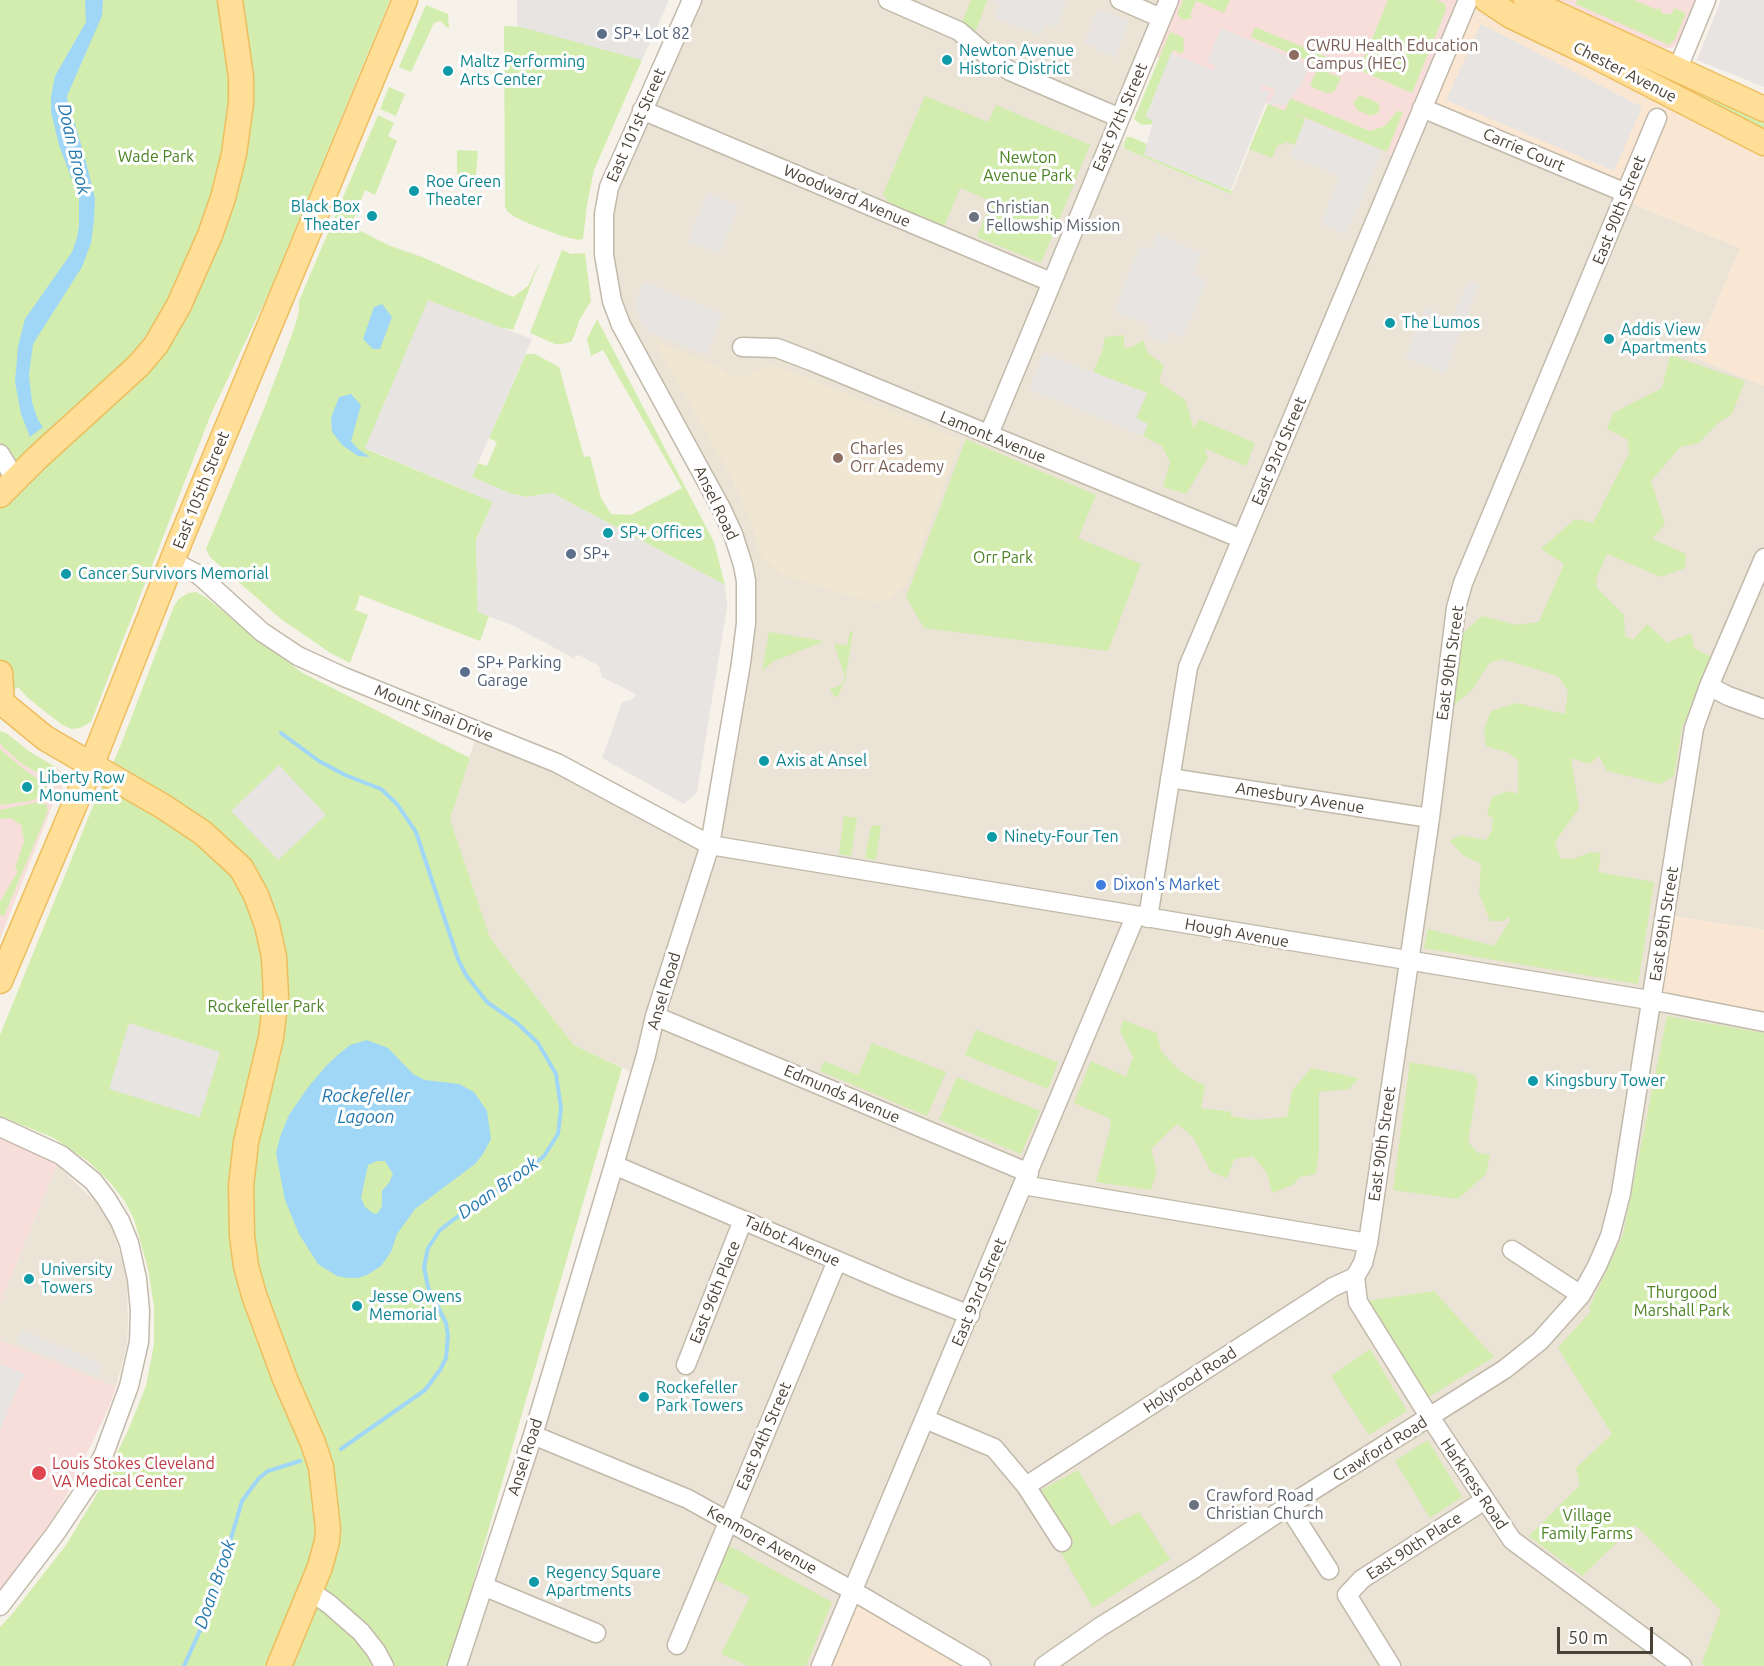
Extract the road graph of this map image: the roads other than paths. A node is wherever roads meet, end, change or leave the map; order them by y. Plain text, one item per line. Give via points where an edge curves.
1 (230, 0) edge
2 (405, 0) edge
3 (692, 0) edge
4 (888, 0) edge
5 (1120, 0) edge
6 (1169, 0) edge
7 (1468, 0) edge
8 (1487, 0) edge
9 (1526, 0) edge
10 (1706, 0) edge
11 (1161, 18) junction
12 (1678, 68) junction
13 (1422, 108) junction
14 (1764, 109) edge
15 (642, 110) junction
16 (1120, 118) junction
17 (1657, 118) dead end
18 (1764, 143) edge
19 (1626, 193) junction
20 (1052, 282) junction
21 (621, 325) joint
22 (742, 347) dead end
23 (989, 435) junction
24 (0, 454) edge
25 (8, 487) edge
26 (1242, 539) junction
27 (1764, 558) edge
28 (172, 561) junction
29 (0, 673) edge
30 (1709, 686) junction
31 (1, 703) edge
32 (1764, 710) edge
33 (91, 766) junction
34 (1170, 778) junction
35 (1430, 818) junction
36 (710, 845) junction
37 (1142, 918) junction
38 (1407, 962) junction
39 (0, 981) edge
40 (1653, 1001) junction
41 (655, 1016) junction
42 (1764, 1022) edge
43 (0, 1126) edge
44 (614, 1165) junction
45 (1026, 1179) junction
46 (743, 1220) junction
47 (1368, 1243) junction
48 (1512, 1250) dead end
49 (837, 1261) junction
50 (1355, 1277) junction
51 (1581, 1295) junction
52 (969, 1315) junction
53 (686, 1365) dead end
54 (1430, 1418) junction
55 (925, 1419) junction
56 (533, 1435) junction
57 (1026, 1486) junction
58 (1485, 1500) junction
59 (1288, 1506) junction
60 (729, 1520) junction
61 (1062, 1542) dead end
62 (1329, 1570) dead end
63 (483, 1586) junction
64 (310, 1591) junction
65 (852, 1591) junction
66 (0, 1606) edge
67 (596, 1633) dead end
68 (677, 1645) dead end
69 (279, 1666) edge
70 (384, 1666) edge
71 (457, 1666) edge
72 (821, 1666) edge
73 (981, 1666) edge
74 (1044, 1666) edge
75 (1391, 1666) edge
76 (1682, 1666) edge

1 - 25 main road via 241,77 236,145 223,198 187,288 169,326 138,366
2 - 28 main road, East 105th Street
3 - 15 street, East 101st Street
4 - 16 street via 959,31 1010,71
5 - 11 street
6 - 11 street, East 97th Street
7 - 13 street, East 93rd Street
8 - 18 main road, Chester Avenue via 1511,16
9 - 12 main road, Chester Avenue
10 - 12 street
11 - 16 street, East 97th Street
12 - 14 main road, Chester Avenue
13 - 19 street, Carrie Court
13 - 26 street, East 93rd Street
15 - 20 street, Woodward Avenue
15 - 21 street, East 101st Street via 615,171 604,214 604,255 612,301
16 - 20 street, East 97th Street
17 - 19 street, East 90th Street
19 - 35 street, East 90th Street via 1463,583 1456,608
20 - 23 street, East 97th Street
21 - 36 street, Ansel Road via 721,508 746,581 746,623
22 - 23 street, Lamont Avenue via 777,348
23 - 26 street, Lamont Avenue
24 - 25 street
26 - 34 street, East 93rd Street via 1188,667
27 - 30 street, East 89th Street
28 - 33 main road, East 105th Street
28 - 36 street, Mount Sinai Drive via 199,575 262,632 298,656 557,763
29 - 31 main road
30 - 32 street
30 - 40 street, East 89th Street via 1694,728
31 - 33 main road via 45,738
33 - 39 main road, East 105th Street
33 - 64 main road via 180,817 222,848 249,881 267,926 276,996 271,1038 246,1142 241,1186 242,1236 254,1295 321,1467 328,1535
34 - 35 street, Amesbury Avenue
34 - 37 street, East 93rd Street
35 - 38 street, East 90th Street
36 - 37 street, Hough Avenue
36 - 41 street, Ansel Road
37 - 38 street, Hough Avenue
37 - 45 street, East 93rd Street
38 - 40 street, Hough Avenue
38 - 47 street, East 90th Street
40 - 42 street, Hough Avenue
40 - 51 street, East 89th Street via 1618,1208 1604,1250
41 - 44 street, Ansel Road
41 - 45 street, Edmunds Avenue
43 - 66 street via 61,1155 93,1181 106,1198 129,1244 140,1311 139,1342 129,1386 109,1442 90,1482
44 - 46 street, Talbot Avenue
44 - 56 street, Ansel Road
45 - 47 street, Edmunds Avenue
45 - 52 street, East 93rd Street
46 - 49 street, Talbot Avenue
46 - 53 street, East 96th Place
47 - 50 street
48 - 51 street
49 - 52 street, Talbot Avenue
49 - 60 street, East 94th Street
50 - 54 street, Harkness Road via 1358,1302
50 - 57 street, Holyrood Road via 1333,1287
51 - 54 street, Crawford Road via 1528,1352
52 - 55 street, East 93rd Street
54 - 58 street, Harkness Road
54 - 59 street, Crawford Road
55 - 57 street via 994,1448
55 - 65 street, East 93rd Street
56 - 60 street, Kenmore Avenue via 688,1498
56 - 63 street, Ansel Road
57 - 61 street
58 - 75 street, East 90th Place via 1362,1579 1347,1595
58 - 76 street, Harkness Road via 1512,1540
59 - 62 street
59 - 74 street, Crawford Road
60 - 65 street, Kenmore Avenue
60 - 68 street, East 94th Street
63 - 67 street
63 - 71 street, Ansel Road
64 - 69 main road
64 - 70 street via 361,1632
65 - 72 street, East 93rd Street
65 - 73 street, Kenmore Avenue

